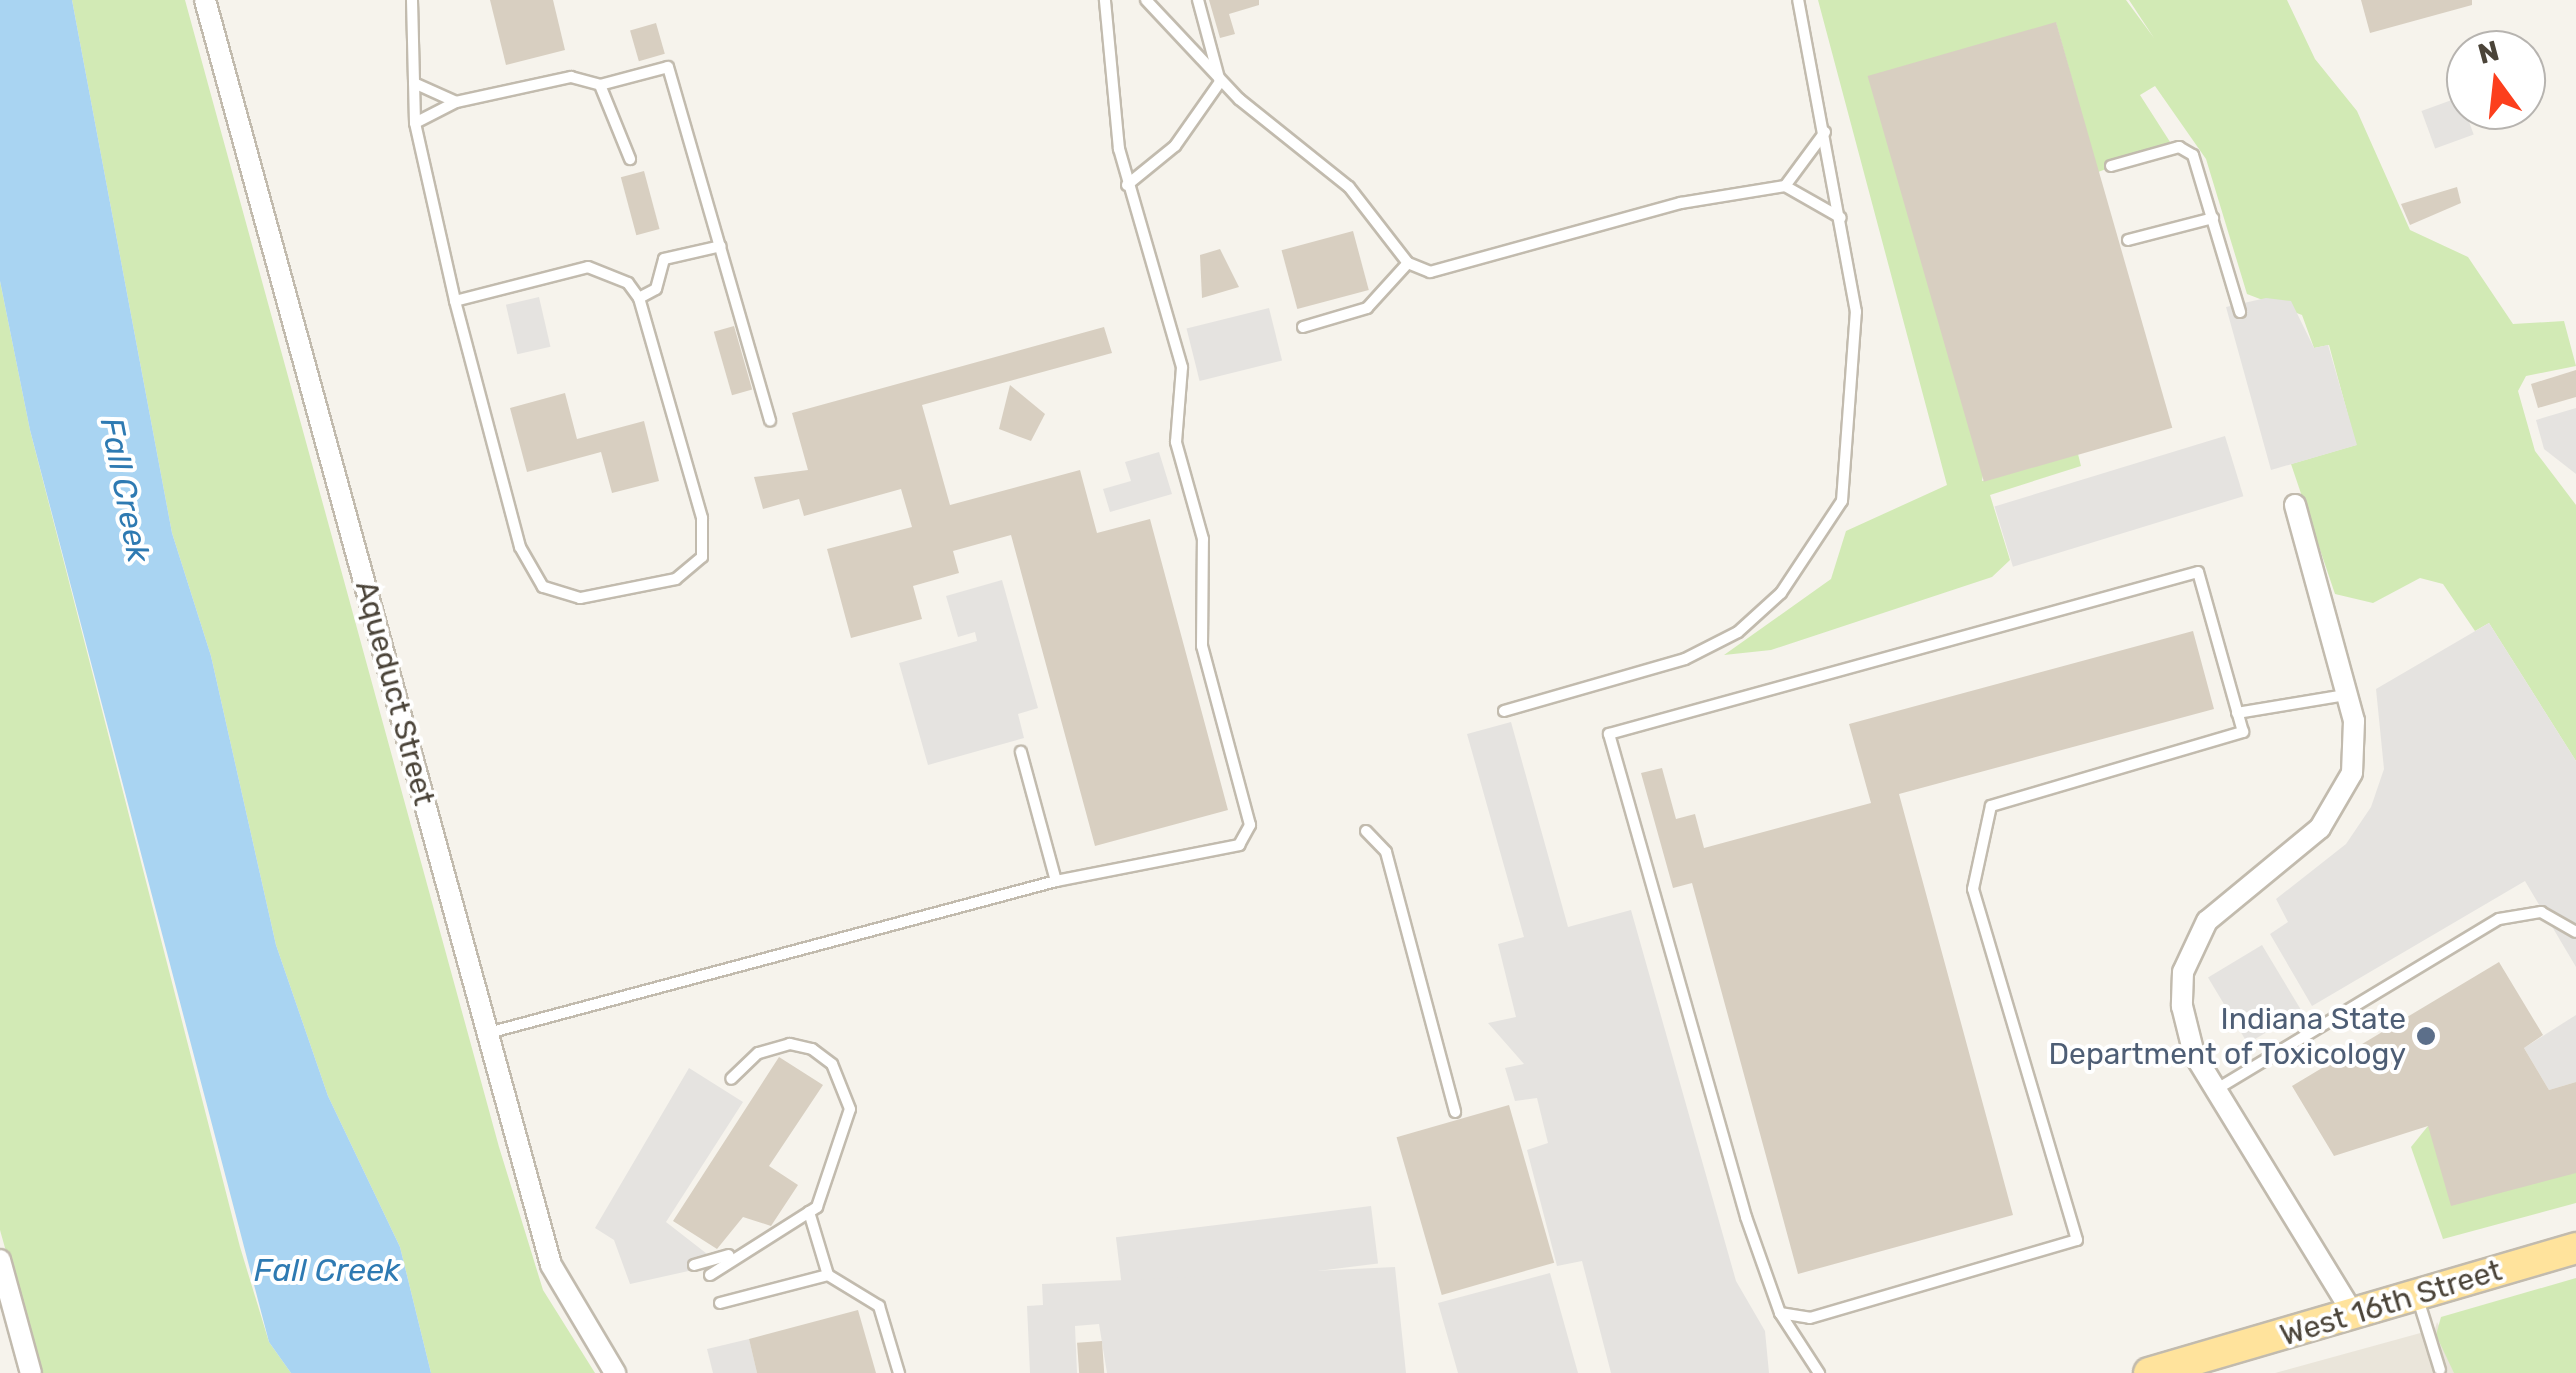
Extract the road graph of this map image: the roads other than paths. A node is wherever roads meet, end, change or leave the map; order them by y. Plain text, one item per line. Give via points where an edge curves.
1 (206, 0) edge
2 (412, 0) edge
3 (1105, 0) edge
4 (1146, 0) edge
5 (1198, 0) edge
6 (1798, 0) edge
7 (1220, 82) junction
8 (414, 84) junction
9 (600, 86) junction
10 (456, 102) junction
11 (415, 123) junction
12 (1825, 132) junction
13 (630, 159) dead end
14 (2111, 166) dead end
15 (1128, 185) junction
16 (1786, 186) junction
17 (1841, 218) junction
18 (2213, 218) junction
19 (2128, 240) dead end
20 (721, 246) junction
21 (1408, 263) junction
22 (639, 298) junction
23 (455, 301) junction
24 (2240, 312) dead end
25 (1303, 327) dead end
26 (770, 421) dead end
27 (2295, 505) dead end
28 (2347, 695) junction
29 (1504, 711) dead end
30 (2237, 713) junction
31 (1021, 752) dead end
32 (1366, 831) dead end
33 (1056, 881) junction
34 (2576, 932) edge
35 (488, 1033) junction
36 (731, 1079) dead end
37 (2216, 1089) junction
38 (1455, 1112) dead end
39 (809, 1212) junction
40 (2576, 1248) edge
41 (730, 1254) junction
42 (0, 1260) edge
43 (694, 1265) dead end
44 (710, 1275) dead end
45 (828, 1275) junction
46 (2418, 1296) junction
47 (720, 1302) dead end
48 (6, 1308) edge
49 (1780, 1313) junction
50 (2354, 1315) junction
51 (2440, 1370) dead end
52 (31, 1373) edge
53 (615, 1373) edge
54 (899, 1373) edge
55 (1819, 1373) edge
56 (2148, 1373) edge

1 - 35 street, Aqueduct Street
2 - 8 lane
3 - 15 lane
4 - 7 lane
5 - 7 lane
6 - 12 lane
7 - 15 lane via 1174,146
7 - 21 lane via 1349,187
8 - 10 lane
8 - 11 lane
9 - 10 lane via 572,77
9 - 13 lane
9 - 20 lane via 668,67
10 - 11 lane
11 - 23 lane
12 - 16 lane
12 - 17 lane
14 - 18 lane via 2187,148
15 - 33 lane via 1178,338 1176,442 1203,540 1202,646 1250,825 1238,845
16 - 17 lane
16 - 21 lane via 1681,203 1430,272
17 - 29 lane via 1856,312 1850,438 1842,501 1821,536 1782,593 1738,632 1685,659
18 - 19 lane
18 - 24 lane
20 - 22 lane via 664,259 656,289
20 - 26 lane
21 - 25 lane via 1367,308
22 - 23 lane via 628,283 588,266
22 - 23 lane via 702,518 702,557 676,579 580,598 544,588 520,547
27 - 28 street
28 - 30 lane
28 - 37 street via 2356,744 2336,808 2213,912 2186,962 2185,1032
30 - 49 lane via 2243,732 1991,806 1973,889 2078,1240 1810,1318
30 - 49 lane via 2198,572 1608,734
31 - 33 lane
32 - 38 lane via 1386,852
33 - 35 lane
34 - 37 lane via 2541,912 2499,919
35 - 53 street, Aqueduct Street via 551,1264
36 - 39 lane via 758,1053 790,1044 832,1064 844,1083 850,1109 834,1171
37 - 50 street
39 - 41 lane
39 - 45 lane
40 - 46 main road, West 16th Street
41 - 43 lane
41 - 44 lane
42 - 48 street
45 - 47 lane
45 - 54 lane via 879,1306
46 - 50 main road, West 16th Street
46 - 51 lane
48 - 52 street
49 - 55 lane
50 - 56 main road, West 16th Street

